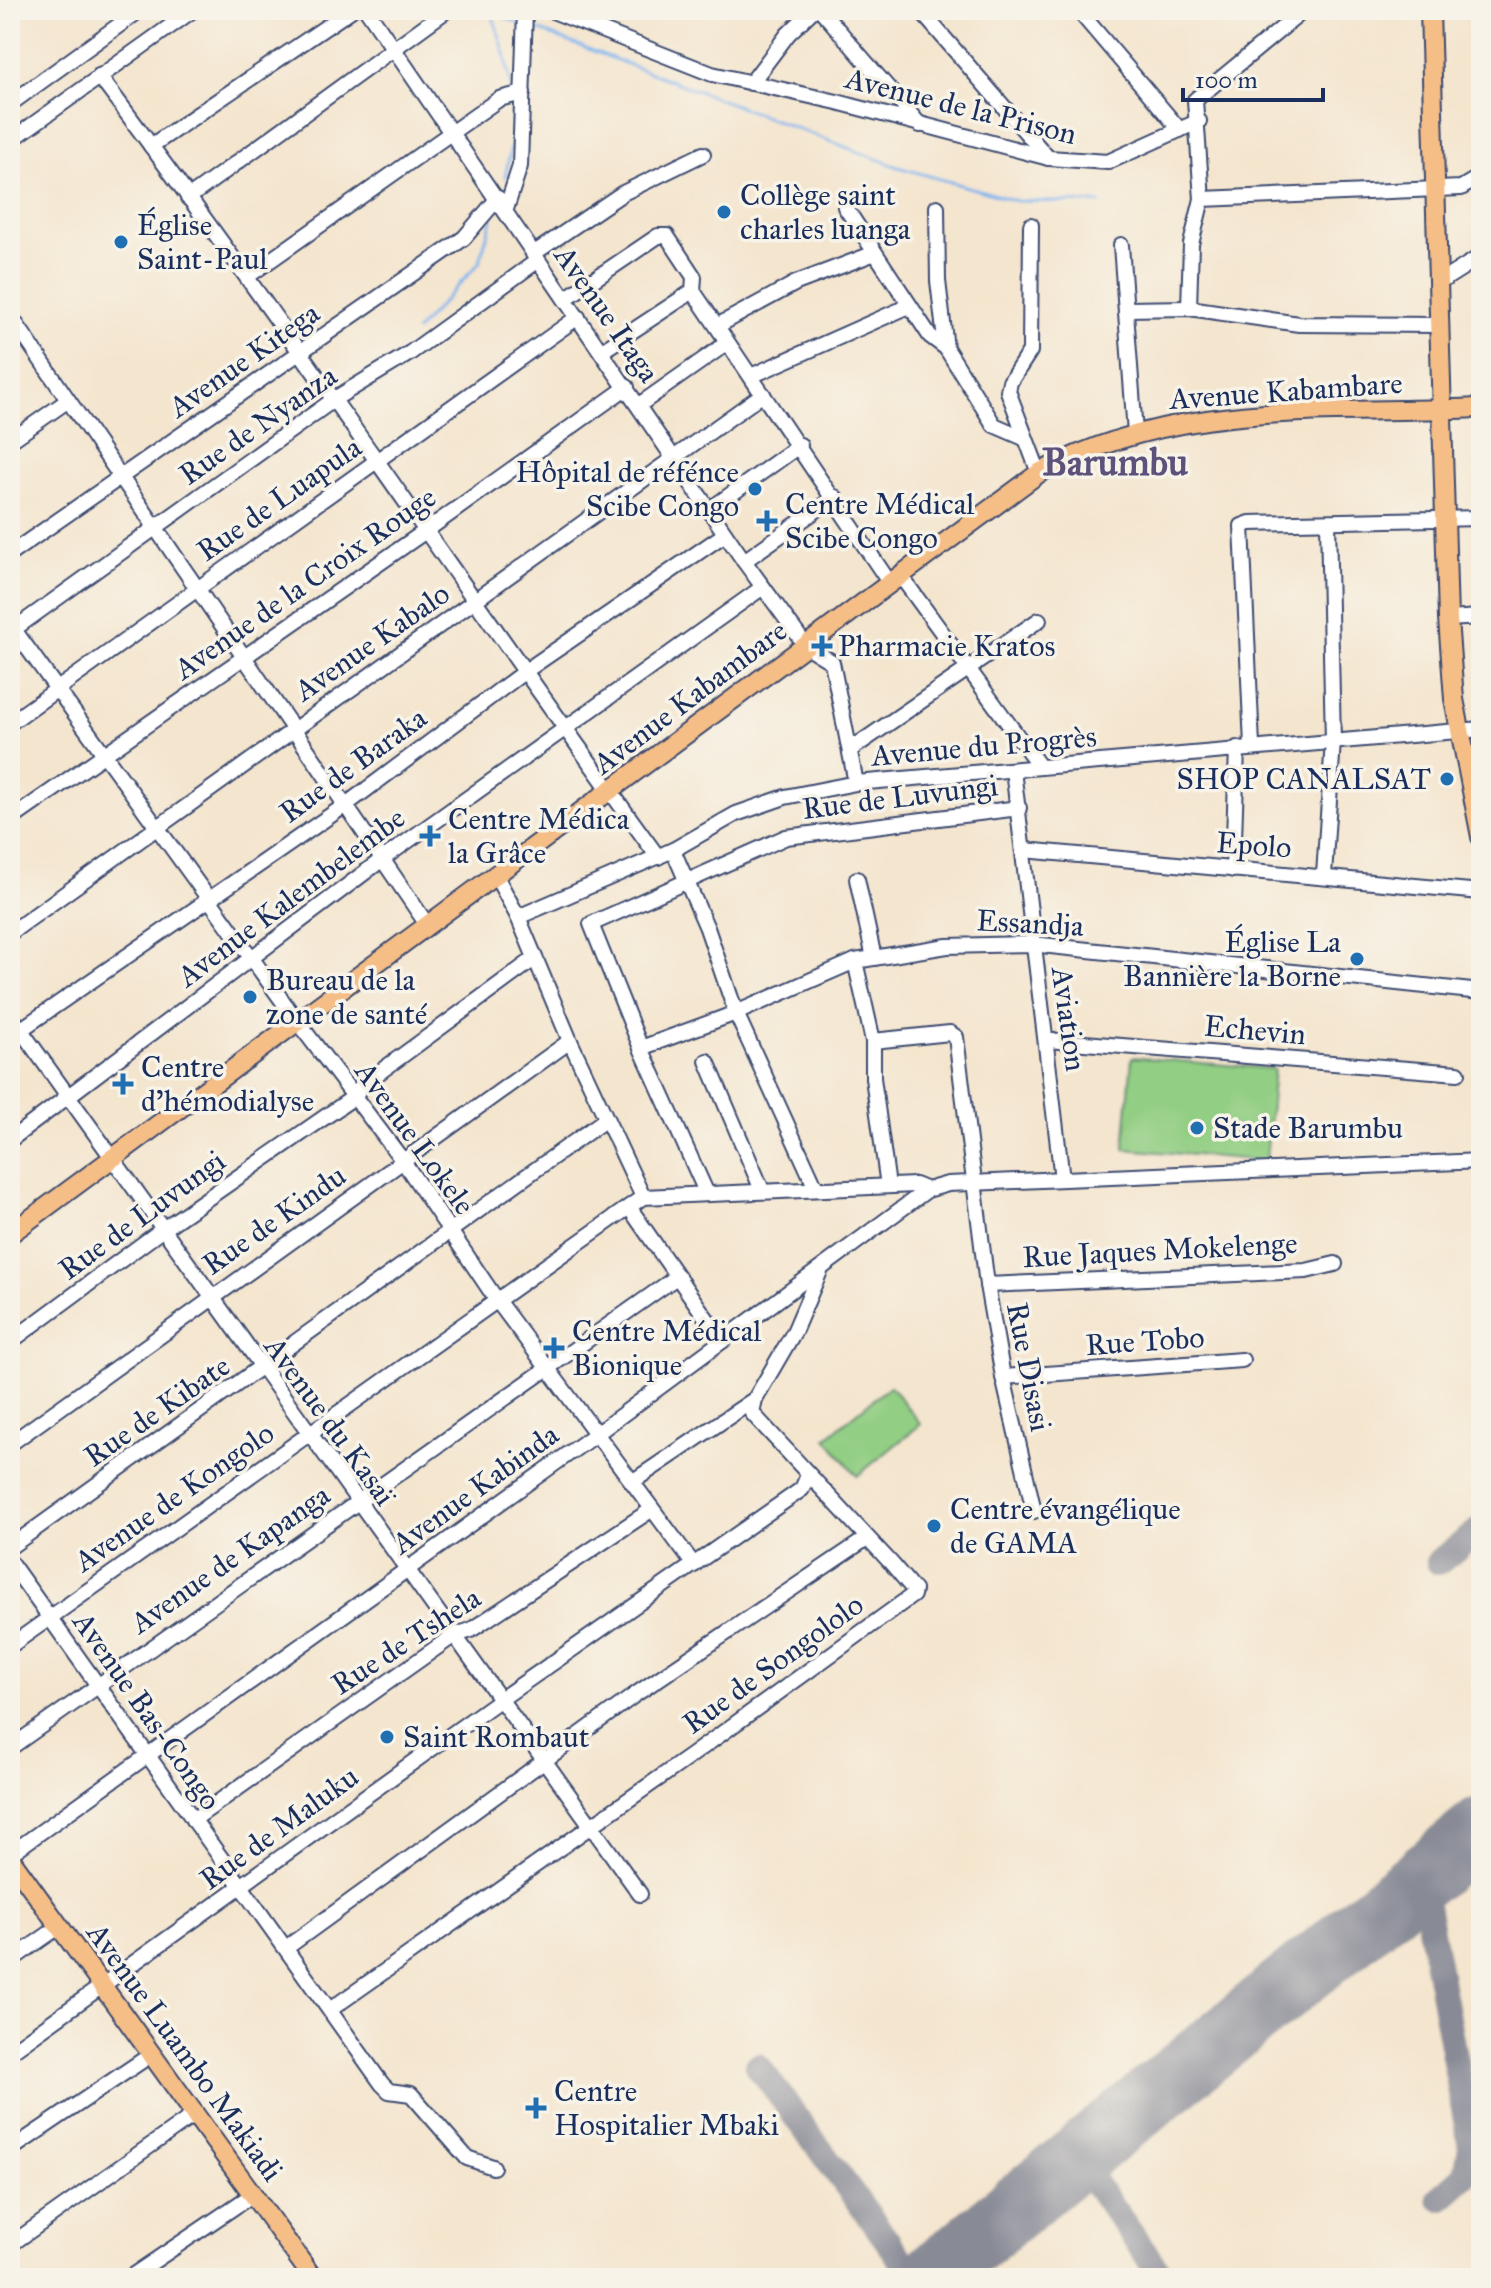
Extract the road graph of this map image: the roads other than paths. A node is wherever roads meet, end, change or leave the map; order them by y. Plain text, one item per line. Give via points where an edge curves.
1 (140, 10) edge
2 (193, 10) edge
3 (351, 10) edge
4 (367, 10) edge
5 (447, 10) edge
6 (550, 10) edge
7 (813, 10) edge
8 (821, 10) edge
9 (920, 10) edge
10 (1078, 10) edge
11 (1304, 10) edge
12 (1430, 10) edge
13 (524, 20) edge
14 (395, 49) junction
15 (99, 76) junction
16 (751, 83) junction
17 (515, 94) junction
18 (10, 104) edge
19 (1199, 121) junction
20 (920, 125) junction
21 (1180, 130) junction
22 (454, 133) junction
23 (10, 141) edge
24 (151, 146) junction
25 (703, 154) dead end
26 (1049, 158) junction
27 (1481, 176) edge
28 (1433, 190) junction
29 (188, 198) junction
30 (1202, 199) junction
31 (502, 204) junction
32 (845, 207) dead end
33 (937, 207) dead end
34 (1031, 225) dead end
35 (1121, 245) dead end
36 (875, 253) junction
37 (1481, 256) edge
38 (535, 257) junction
39 (248, 276) junction
40 (1437, 284) junction
41 (693, 291) junction
42 (565, 299) junction
43 (909, 306) junction
44 (1189, 308) junction
45 (1126, 309) junction
46 (578, 317) junction
47 (12, 321) edge
48 (1439, 325) junction
49 (717, 326) junction
50 (727, 343) junction
51 (946, 348) junction
52 (301, 350) junction
53 (602, 351) junction
54 (751, 376) junction
55 (627, 387) junction
56 (763, 394) junction
57 (336, 398) junction
58 (67, 401) junction
59 (639, 405) junction
60 (1481, 408) edge
61 (1443, 410) junction
62 (1135, 433) junction
63 (1024, 438) junction
64 (10, 441) edge
65 (800, 445) junction
66 (675, 458) junction
67 (378, 460) junction
68 (1039, 473) junction
69 (120, 478) junction
70 (835, 497) junction
71 (709, 510) junction
72 (1481, 518) edge
73 (1446, 519) junction
74 (1328, 522) junction
75 (155, 530) junction
76 (427, 530) junction
77 (725, 534) junction
78 (10, 554) edge
79 (744, 561) junction
80 (895, 578) junction
81 (763, 587) junction
82 (197, 589) junction
83 (474, 602) junction
84 (1481, 617) edge
85 (1448, 619) junction
86 (1039, 620) dead end
87 (11, 629) edge
88 (806, 646) junction
89 (244, 657) junction
90 (968, 671) junction
91 (524, 672) junction
92 (58, 688) junction
93 (10, 723) edge
94 (294, 728) junction
95 (565, 728) junction
96 (1481, 729) edge
97 (1459, 732) junction
98 (1333, 741) junction
99 (1252, 746) junction
100 (1237, 748) junction
101 (850, 750) junction
102 (106, 753) junction
103 (1040, 767) junction
104 (1013, 770) junction
105 (856, 783) junction
106 (610, 791) junction
107 (347, 804) junction
108 (1019, 808) junction
109 (10, 820) edge
110 (158, 826) junction
111 (1480, 827) edge
112 (673, 850) junction
113 (1024, 850) junction
114 (658, 857) junction
115 (384, 858) junction
116 (1233, 870) junction
117 (1324, 875) junction
118 (496, 876) junction
119 (857, 879) dead end
120 (687, 880) junction
121 (1481, 892) edge
122 (209, 900) junction
123 (518, 917) junction
124 (428, 926) junction
125 (10, 933) edge
126 (1032, 944) junction
127 (252, 958) junction
128 (874, 958) junction
129 (534, 959) junction
130 (855, 961) junction
131 (1481, 992) edge
132 (736, 1013) junction
133 (10, 1015) edge
134 (297, 1021) junction
135 (15, 1034) edge
136 (1047, 1040) junction
137 (570, 1041) junction
138 (873, 1041) junction
139 (641, 1048) junction
140 (707, 1061) dead end
141 (1458, 1073) dead end
142 (354, 1097) junction
143 (67, 1098) junction
144 (606, 1119) junction
145 (10, 1140) edge
146 (111, 1158) junction
147 (1477, 1160) edge
148 (403, 1161) junction
149 (1062, 1179) junction
150 (976, 1182) junction
151 (888, 1186) junction
152 (816, 1188) junction
153 (762, 1190) junction
154 (927, 1190) junction
155 (707, 1194) junction
156 (643, 1197) junction
157 (629, 1207) junction
158 (163, 1229) junction
159 (451, 1231) junction
160 (10, 1234) edge
161 (1335, 1264) dead end
162 (822, 1269) junction
163 (678, 1276) junction
164 (987, 1285) junction
165 (210, 1298) junction
166 (496, 1299) junction
167 (722, 1341) junction
168 (10, 1342) edge
169 (1242, 1360) dead end
170 (548, 1367) junction
171 (261, 1368) junction
172 (1003, 1377) junction
173 (755, 1399) junction
174 (309, 1433) junction
175 (596, 1434) junction
176 (10, 1444) edge
177 (808, 1475) junction
178 (632, 1482) junction
179 (356, 1501) junction
180 (651, 1510) junction
181 (1034, 1511) dead end
182 (867, 1538) junction
183 (10, 1547) edge
184 (10, 1562) edge
185 (694, 1565) junction
186 (405, 1571) junction
187 (50, 1618) junction
188 (453, 1636) junction
189 (10, 1646) edge
190 (99, 1685) junction
191 (498, 1701) junction
192 (10, 1748) edge
193 (146, 1754) junction
194 (544, 1762) junction
195 (193, 1820) junction
196 (590, 1827) junction
197 (10, 1856) edge
198 (242, 1888) junction
199 (640, 1894) dead end
200 (60, 1926) junction
201 (286, 1948) junction
202 (10, 1961) edge
203 (103, 1985) junction
204 (331, 2009) junction
205 (10, 2052) edge
206 (152, 2054) junction
207 (195, 2114) junction
208 (10, 2150) edge
209 (493, 2167) dead end
210 (252, 2195) junction
211 (10, 2245) edge
212 (129, 2278) edge
213 (313, 2278) edge

1 - 18 street
2 - 15 street
3 - 24 street
4 - 14 street, Avenue Itaga
5 - 14 street
6 - 16 street, Avenue de la Prison via 712,74
7 - 16 street
8 - 20 street
9 - 26 street
10 - 21 street
11 - 19 street via 1195,100
12 - 28 main road
13 - 17 street
14 - 22 street, Avenue Itaga
14 - 29 street
15 - 23 street
15 - 24 street
16 - 20 street, Avenue de la Prison
17 - 22 street
17 - 31 street via 519,178
19 - 21 street, Avenue de la Prison
19 - 30 street
20 - 26 street, Avenue de la Prison
21 - 26 street, Avenue de la Prison via 1108,162
22 - 31 street, Avenue Itaga
22 - 39 street
24 - 29 street
25 - 38 street, Rue de Nyanza via 623,193
27 - 28 street via 1461,188
28 - 30 street
28 - 40 main road
29 - 39 street
30 - 44 street via 1191,244
31 - 38 street, Avenue Itaga
31 - 52 street, Avenue Kitega via 464,238
32 - 36 street
33 - 51 street
34 - 63 street via 1030,351 1008,391
35 - 45 street
36 - 43 street
36 - 49 street via 796,283
37 - 40 street
38 - 42 street, Avenue Itaga
38 - 57 street, Rue de Nyanza via 410,353
39 - 52 street
40 - 48 main road
41 - 42 street via 694,277 663,235
41 - 49 street
41 - 53 street
42 - 46 street, Avenue Itaga
43 - 51 street via 930,336
43 - 54 street
44 - 45 street
44 - 48 street via 1299,324
45 - 62 street
46 - 53 street, Avenue Itaga
46 - 67 street, Rue de Luapula
47 - 58 street
48 - 61 main road
49 - 50 street
50 - 54 street
50 - 59 street
51 - 63 street via 994,425
52 - 57 street
52 - 69 street, Avenue Kitega
53 - 55 street, Avenue Itaga
54 - 56 street
55 - 59 street, Avenue Itaga
55 - 76 street, Avenue de la Croix Rouge
56 - 65 street
56 - 66 street, Avenue Kabalo
57 - 67 street
57 - 75 street, Rue de Nyanza
58 - 64 street
58 - 69 street
59 - 66 street, Avenue Itaga
60 - 61 main road, Avenue Kabambare
61 - 62 main road, Avenue Kabambare via 1205,418
61 - 73 main road
62 - 68 main road, Avenue Kabambare
63 - 68 street
65 - 70 street
65 - 71 street
66 - 71 street, Avenue Itaga
66 - 83 street, Avenue Kabalo
67 - 76 street
67 - 82 street, Rue de Luapula
68 - 80 main road, Avenue Kabambare
69 - 75 street
69 - 78 street, Avenue Kitega
70 - 79 street
70 - 80 street
71 - 77 street, Avenue Itaga
72 - 73 street
73 - 74 street
73 - 85 main road
74 - 98 street
74 - 99 street via 1250,523 1240,529
75 - 82 street
75 - 87 street, Rue de Nyanza
76 - 83 street
76 - 89 street, Avenue de la Croix Rouge
77 - 79 street, Avenue Itaga
77 - 91 street, Rue de Baraka
79 - 81 street, Avenue Itaga
80 - 88 main road, Avenue Kabambare
80 - 90 street
81 - 88 street, Avenue Itaga
81 - 95 street, Avenue Kalembelembe
82 - 89 street
82 - 92 street, Rue de Luapula
83 - 91 street
83 - 94 street, Avenue Kabalo
84 - 85 street
85 - 97 main road
86 - 90 street
87 - 92 street, Avenue Lokele
88 - 101 street, Avenue Itaga via 832,662
88 - 106 main road, Avenue Kabambare
89 - 94 street
89 - 102 street, Avenue de la Croix Rouge
90 - 101 street
90 - 103 street
91 - 95 street
91 - 107 street, Rue de Baraka
92 - 93 street, Rue de Luapula
92 - 102 street, Avenue Lokele
94 - 107 street
94 - 110 street, Avenue Kabalo
95 - 106 street
95 - 115 street, Avenue Kalembelembe
96 - 97 street, Avenue du Progrès
97 - 98 street, Avenue du Progrès
97 - 111 main road
98 - 99 street, Avenue du Progrès
98 - 117 street
99 - 100 street, Avenue du Progrès
100 - 103 street, Avenue du Progrès
100 - 116 street
101 - 105 street, Avenue Itaga
102 - 109 street, Avenue de la Croix Rouge
102 - 110 street, Avenue Lokele
103 - 104 street, Avenue du Progrès
104 - 105 street, Avenue du Progrès
104 - 108 street, Aviation
105 - 112 street, Avenue du Progrès via 785,797 736,814
106 - 114 street
106 - 118 main road, Avenue Kabambare
107 - 115 street
107 - 122 street, Rue de Baraka
108 - 113 street, Aviation
108 - 120 street, Rue de Luvungi via 802,833
110 - 122 street, Avenue Lokele
110 - 125 street, Avenue Kabalo
112 - 114 street, Avenue du Progrès
112 - 120 street
113 - 116 street, Epolo
113 - 126 street, Aviation
114 - 123 street, Avenue du Progrès
115 - 124 street
115 - 127 street, Avenue Kalembelembe
116 - 117 street, Epolo
117 - 121 street, Epolo
118 - 123 street
118 - 124 main road, Avenue Kabambare
119 - 128 street
120 - 132 street
120 - 139 street, Rue de Luvungi via 594,921 591,927
122 - 127 street, Avenue Lokele
122 - 135 street, Rue de Baraka
123 - 129 street
124 - 134 main road, Avenue Kabambare
126 - 128 street, Essandja via 947,946
126 - 131 street, Essandja
126 - 136 street, Aviation
127 - 134 street, Avenue Lokele
127 - 143 street, Avenue Kalembelembe
128 - 130 street, Essandja
129 - 137 street
129 - 142 street, Rue de Luvungi via 362,1085
130 - 132 street, Essandja
130 - 138 street
132 - 139 street, Essandja
132 - 152 street
133 - 135 street, Avenue du Kasaï
134 - 142 street, Avenue Lokele
134 - 146 main road, Avenue Kabambare
135 - 143 street, Avenue du Kasaï
136 - 141 street, Echevin
136 - 149 street, Aviation
137 - 144 street
137 - 148 street, Rue de Kindu
138 - 150 street, Rue Disasi via 950,1033 956,1037
138 - 151 street
139 - 155 street
140 - 153 street
142 - 148 street, Avenue Lokele
142 - 158 street, Rue de Luvungi
143 - 145 street, Avenue Kalembelembe
143 - 146 street, Avenue du Kasaï
144 - 156 street
144 - 159 street, Rue de Kibate
146 - 158 street, Avenue du Kasaï
146 - 160 main road, Avenue Kabambare
147 - 149 street, Avenue Kabinda
148 - 159 street, Avenue Lokele
148 - 165 street, Rue de Kindu
149 - 150 street, Avenue Kabinda
150 - 154 street, Avenue Kabinda
150 - 164 street, Rue Disasi
151 - 152 street
151 - 154 street
152 - 153 street
153 - 155 street
154 - 162 street, Avenue Kabinda
155 - 156 street
156 - 157 street, Avenue de Kongolo
157 - 163 street
157 - 166 street, Avenue de Kongolo
158 - 165 street, Avenue du Kasaï
158 - 168 street, Rue de Luvungi
159 - 166 street, Avenue Lokele
159 - 171 street, Rue de Kibate
161 - 164 street, Rue Jaques Mokelenge via 1306,1271
162 - 167 street, Avenue Kabinda
162 - 173 street
163 - 167 street
163 - 170 street, Avenue de Kapanga
164 - 172 street, Rue Disasi
165 - 171 street, Avenue du Kasaï
165 - 176 street, Rue de Kindu
166 - 170 street, Avenue Lokele
166 - 174 street, Avenue de Kongolo
167 - 175 street, Avenue Kabinda
169 - 172 street, Rue Tobo
170 - 175 street, Avenue Lokele
170 - 179 street, Avenue de Kapanga
171 - 174 street, Avenue du Kasaï
171 - 183 street, Rue de Kibate
172 - 181 street, Rue Disasi
173 - 177 street, Rue de Songololo via 752,1413 757,1421
173 - 178 street
174 - 179 street, Avenue du Kasaï
174 - 187 street, Avenue de Kongolo
175 - 178 street, Avenue Lokele
175 - 186 street, Avenue Kabinda
177 - 182 street, Rue de Songololo
177 - 185 street, Rue de Maluku via 802,1489
178 - 180 street, Avenue Lokele
179 - 186 street, Avenue du Kasaï
179 - 190 street, Avenue de Kapanga
180 - 185 street, Avenue Lokele
180 - 188 street, Rue de Tshela via 471,1630
182 - 194 street
182 - 196 street, Rue de Songololo via 913,1595
184 - 187 street, Avenue Bas-Congo
185 - 191 street, Rue de Maluku
186 - 188 street, Avenue du Kasaï
186 - 193 street, Avenue Kabinda
187 - 189 street, Avenue de Kongolo
187 - 190 street, Avenue Bas-Congo
188 - 191 street, Avenue du Kasaï
188 - 195 street, Rue de Tshela
190 - 192 street, Avenue de Kapanga
190 - 193 street, Avenue Bas-Congo
191 - 194 street, Avenue du Kasaï
191 - 198 street, Rue de Maluku
193 - 195 street, Avenue Bas-Congo
193 - 197 street, Avenue Kabinda
194 - 196 street, Avenue du Kasaï
194 - 201 street
195 - 198 street, Avenue Bas-Congo
196 - 199 street, Avenue du Kasaï
196 - 204 street, Rue de Songololo
197 - 200 main road, Avenue Luambo Makiadi
198 - 201 street, Avenue Bas-Congo
198 - 203 street, Rue de Maluku
200 - 202 street
200 - 203 main road, Avenue Luambo Makiadi
201 - 204 street, Avenue Bas-Congo
203 - 205 street, Rue de Maluku
203 - 206 main road, Avenue Luambo Makiadi
204 - 209 street, Avenue Bas-Congo via 389,2091 411,2094 467,2158
206 - 207 main road, Avenue Luambo Makiadi
206 - 208 street
207 - 210 main road, Avenue Luambo Makiadi
207 - 211 street
210 - 212 street
210 - 213 main road, Avenue Luambo Makiadi

